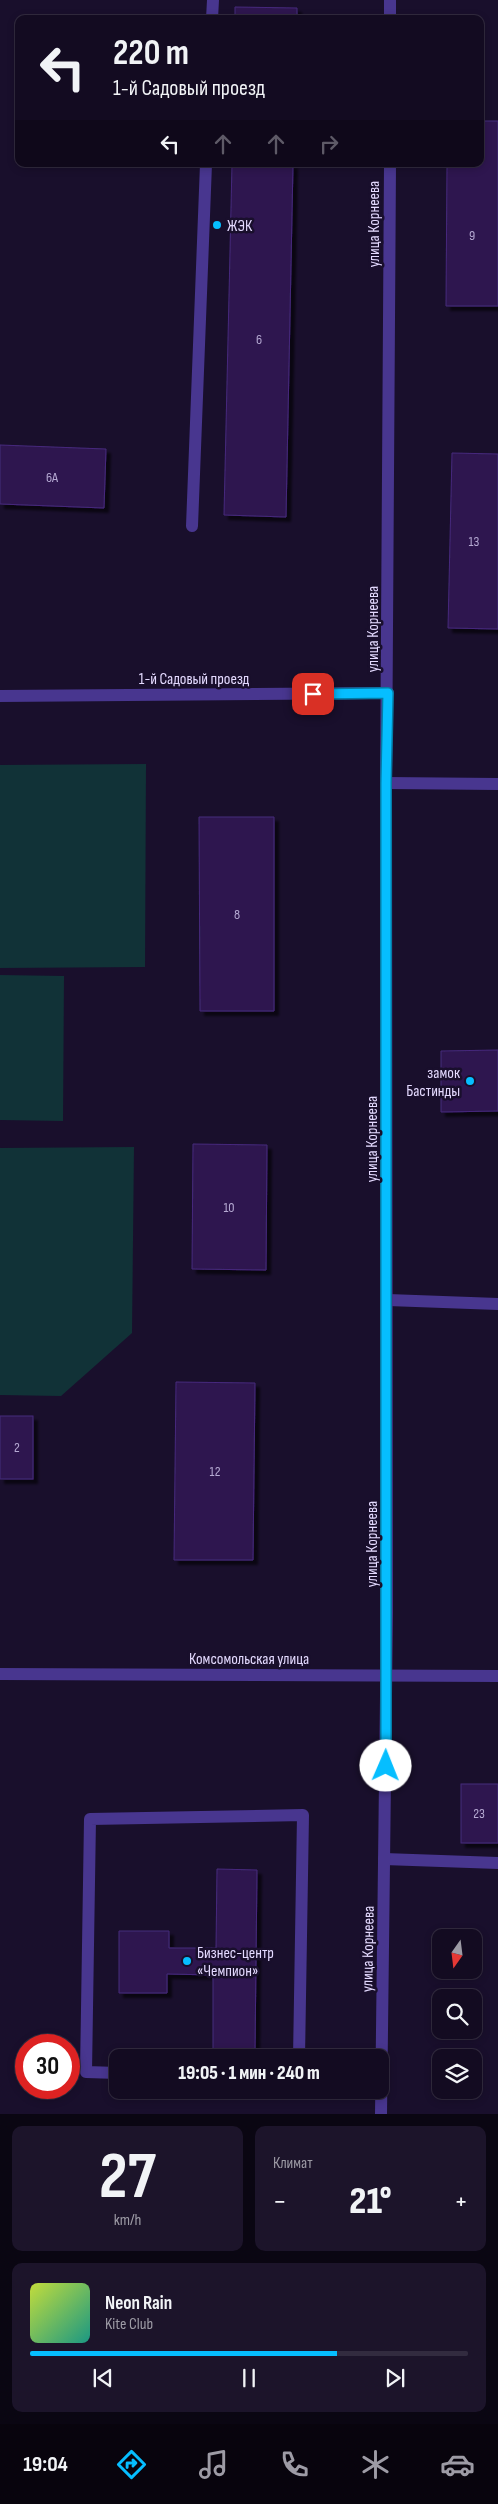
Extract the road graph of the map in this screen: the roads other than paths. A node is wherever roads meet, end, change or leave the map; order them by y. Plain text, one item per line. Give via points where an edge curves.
1 (213, 0) edge
2 (390, 0) edge
3 (212, 15) edge
4 (390, 15) edge
5 (206, 167) edge
6 (390, 167) edge
7 (192, 526) dead end
8 (388, 693) junction
9 (0, 696) edge
10 (386, 783) junction
11 (498, 784) edge
12 (388, 1300) junction
13 (498, 1304) edge
14 (0, 1674) edge
15 (387, 1676) junction
16 (498, 1676) edge
17 (384, 1859) junction
18 (498, 1863) edge
19 (299, 2049) edge
20 (381, 2049) edge
21 (109, 2073) edge
22 (381, 2099) edge
23 (381, 2114) edge

1 - 3 street
2 - 4 street
5 - 7 street
6 - 8 street, улица Корнеева
8 - 9 street, 1-й Садовый проезд
8 - 10 street, улица Корнеева
10 - 11 street
10 - 12 street, улица Корнеева
12 - 13 street
12 - 15 street, улица Корнеева
14 - 15 street, Комсомольская улица
15 - 16 street, Комсомольская улица
15 - 17 street, улица Корнеева
17 - 18 street
17 - 20 street, улица Корнеева
19 - 21 street via 303,1815 90,1819 86,2072
22 - 23 street, улица Корнеева

